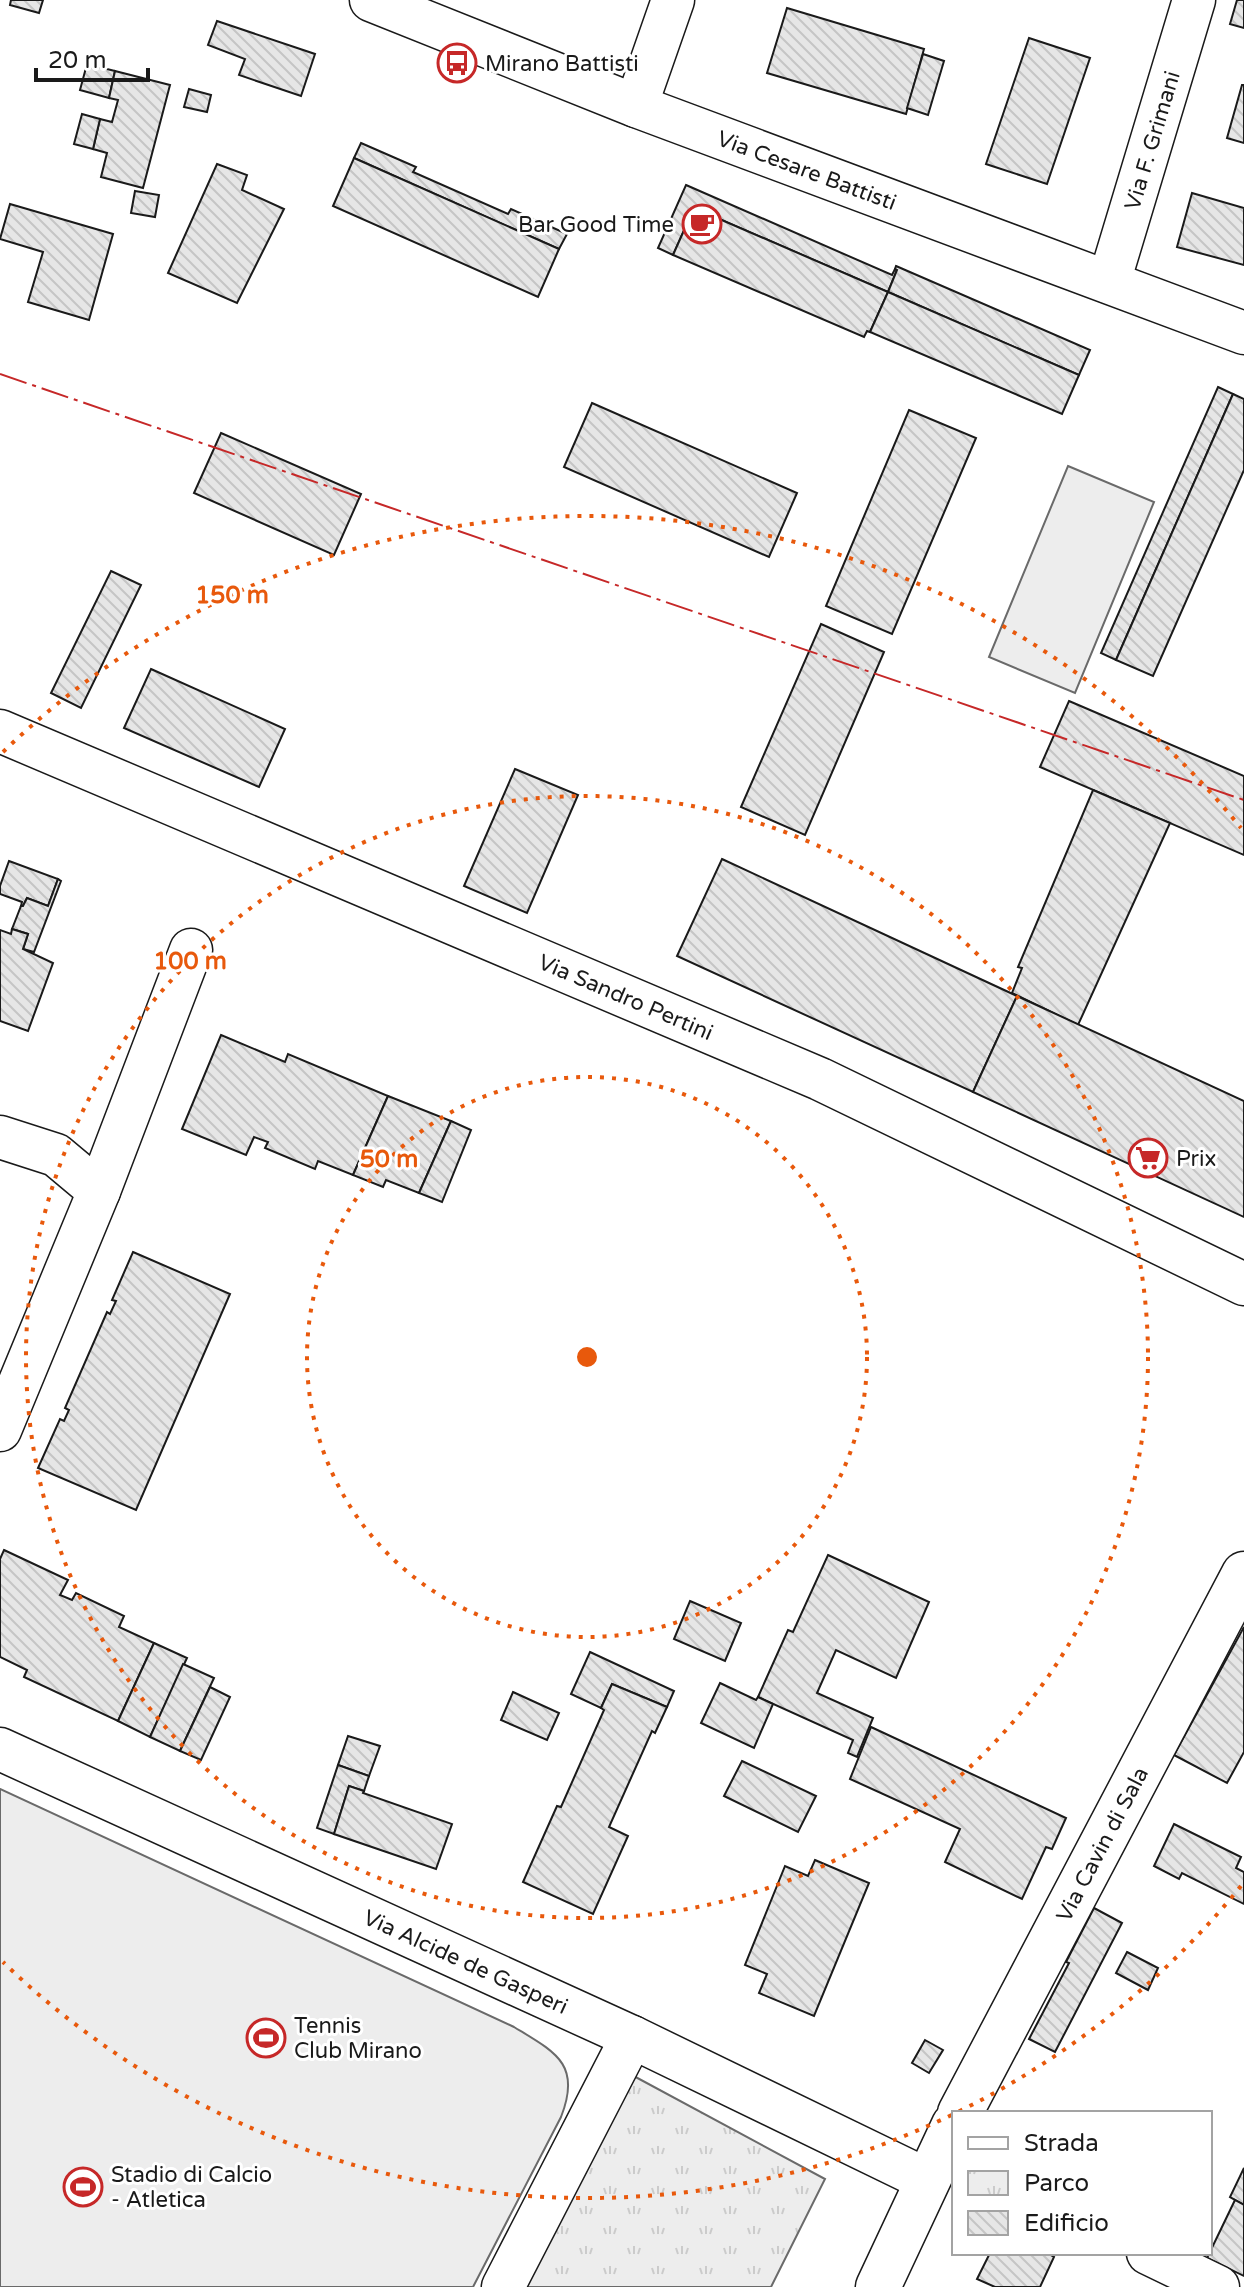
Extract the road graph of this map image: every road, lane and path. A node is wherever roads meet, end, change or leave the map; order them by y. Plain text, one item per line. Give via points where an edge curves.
1 (371, 0) edge
2 (673, 0) edge
3 (1194, 0) edge
4 (636, 106) junction
5 (1109, 282) junction
6 (1244, 333) edge
7 (0, 731) edge
8 (191, 950) dead end
9 (0, 1137) edge
10 (99, 1191) junction
11 (1244, 1284) edge
12 (0, 1430) edge
13 (1244, 1574) edge
14 (0, 1749) edge
15 (632, 2037) junction
16 (961, 2111) edge
17 (944, 2154) edge
18 (1152, 2255) edge
19 (503, 2287) edge
20 (878, 2287) edge
21 (1218, 2287) edge

1 - 4 street, Via Cesare Battisti
2 - 4 street
3 - 5 street, Via F. Grimani
4 - 5 street, Via Cesare Battisti
5 - 6 street, Via Cesare Battisti
7 - 11 street, Via Sandro Pertini via 820,1079
8 - 10 street
9 - 10 street via 56,1155
10 - 12 street
13 - 16 main road, Via Cavin di Sala
14 - 15 street, Via Alcide de Gasperi
15 - 17 street, Via Alcide de Gasperi
15 - 19 street
17 - 20 main road
18 - 21 street

